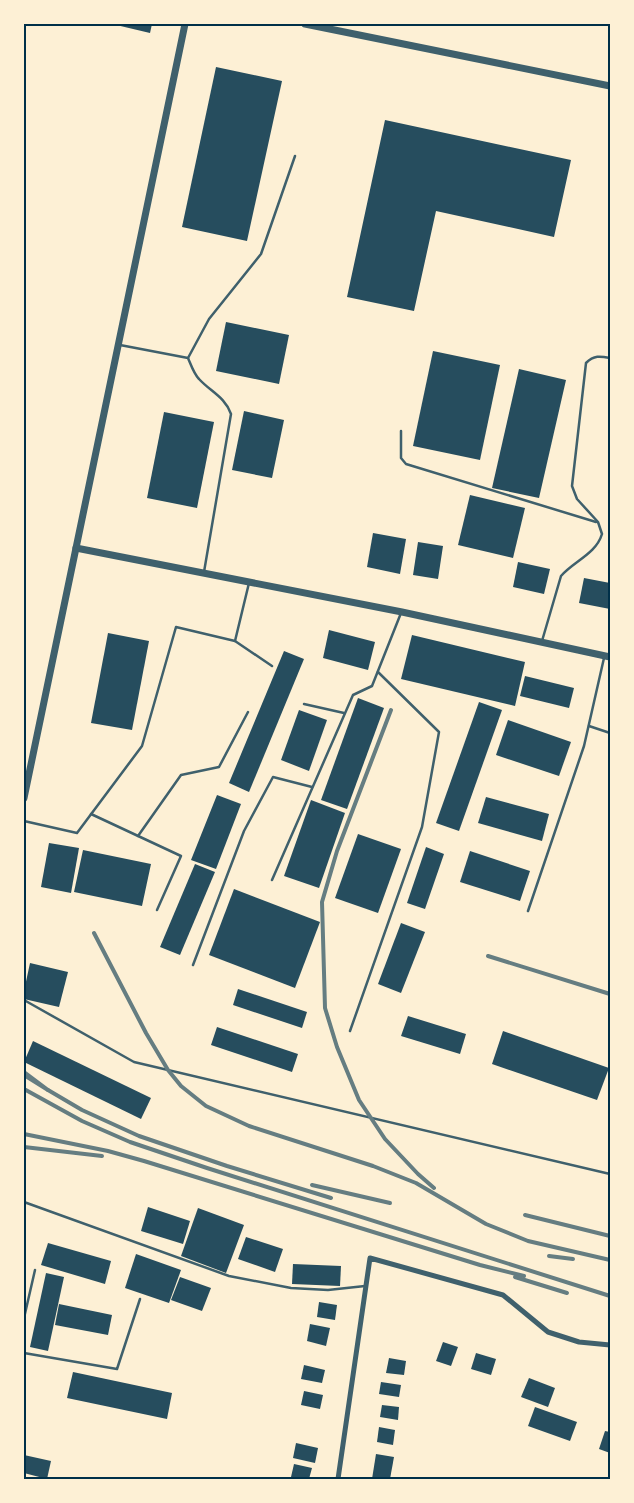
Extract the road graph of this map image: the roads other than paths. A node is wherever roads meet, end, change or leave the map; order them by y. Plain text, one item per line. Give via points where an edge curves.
1 (185, 24) edge
2 (305, 24) edge
3 (610, 86) edge
4 (295, 156) dead end
5 (119, 344) junction
6 (188, 358) junction
7 (610, 358) edge
8 (401, 431) dead end
9 (598, 522) junction
10 (76, 548) junction
11 (204, 573) junction
12 (249, 582) junction
13 (402, 612) junction
14 (235, 641) junction
15 (542, 642) junction
16 (607, 657) edge
17 (272, 666) dead end
18 (378, 672) junction
19 (304, 704) dead end
20 (248, 712) dead end
21 (344, 713) junction
22 (589, 726) junction
23 (610, 733) edge
24 (312, 787) junction
25 (24, 798) edge
26 (91, 814) junction
27 (24, 821) edge
28 (138, 836) junction
29 (272, 880) dead end
30 (157, 910) dead end
31 (528, 911) dead end
32 (193, 965) dead end
33 (24, 1000) edge
34 (350, 1031) dead end
35 (610, 1174) edge
36 (24, 1202) edge
37 (35, 1270) dead end
38 (365, 1286) junction
39 (140, 1299) dead end
40 (24, 1318) edge
41 (610, 1345) edge
42 (24, 1353) edge
43 (338, 1479) edge

1 - 5 street
2 - 3 street
4 - 6 lane via 260,254 209,319
5 - 6 lane
5 - 10 street
6 - 11 lane via 198,378 228,405 231,414
7 - 9 lane via 599,356 586,363 572,486 577,499
8 - 9 lane via 401,458 406,464
9 - 15 lane via 602,534 596,547 561,576
10 - 11 street
10 - 25 street
11 - 12 street
12 - 13 street
12 - 14 lane
13 - 15 street
13 - 18 lane
14 - 17 lane
14 - 26 lane via 176,626 142,746
15 - 16 street
16 - 22 lane
18 - 21 lane via 372,686 353,695
18 - 34 lane via 439,732 422,827
19 - 21 lane
20 - 28 lane via 219,767 181,775
21 - 24 lane
22 - 23 lane
22 - 31 lane
24 - 29 lane
24 - 32 lane via 273,777 244,832
26 - 27 lane via 77,833
26 - 28 lane
28 - 30 lane via 180,856
33 - 35 lane via 134,1062
36 - 38 lane via 229,1276 291,1288 328,1290
37 - 40 lane
38 - 41 street via 370,1258 503,1295 548,1332 579,1342
38 - 43 street
39 - 42 lane via 117,1369

